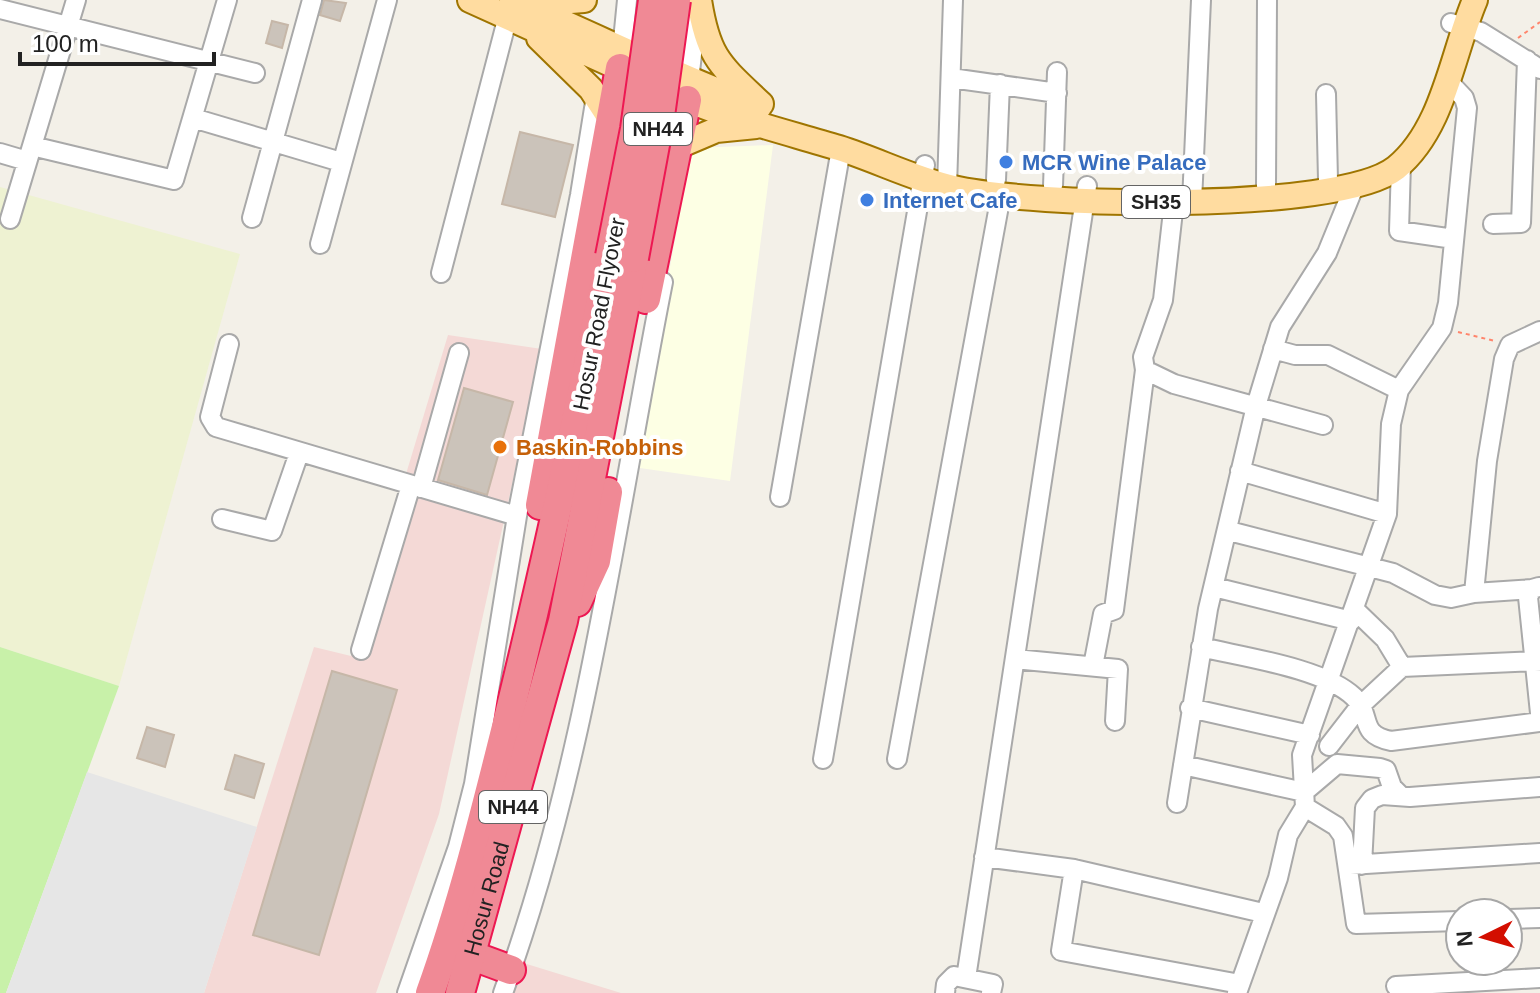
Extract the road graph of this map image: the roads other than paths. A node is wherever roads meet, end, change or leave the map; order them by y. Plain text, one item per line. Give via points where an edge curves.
1 (76, 0) edge
2 (227, 0) edge
3 (312, 0) edge
4 (387, 0) edge
5 (470, 0) edge
6 (584, 0) edge
7 (627, 0) edge
8 (653, 0) edge
9 (676, 0) edge
10 (699, 0) edge
11 (953, 0) edge
12 (1201, 0) edge
13 (1267, 0) edge
14 (1461, 0) edge
15 (1475, 0) edge
16 (0, 9) edge
17 (515, 10) edge
18 (1458, 24) junction
19 (67, 26) junction
20 (621, 58) junction
21 (208, 62) junction
22 (1534, 65) edge
23 (1057, 72) dead end
24 (255, 73) dead end
25 (951, 78) junction
26 (1447, 80) junction
27 (1000, 84) junction
28 (688, 90) junction
29 (1057, 93) junction
30 (1326, 94) dead end
31 (596, 96) junction
32 (193, 118) junction
33 (765, 118) junction
34 (613, 123) junction
35 (272, 144) junction
36 (676, 147) junction
37 (841, 149) junction
38 (0, 153) edge
39 (30, 154) junction
40 (341, 162) junction
41 (1401, 164) junction
42 (924, 171) junction
43 (948, 179) junction
44 (1328, 180) junction
45 (1053, 186) junction
46 (1266, 186) junction
47 (998, 187) junction
48 (1354, 187) junction
49 (1087, 193) junction
50 (590, 196) junction
51 (1186, 197) junction
52 (252, 218) dead end
53 (10, 219) dead end
54 (1493, 224) dead end
55 (1454, 239) junction
56 (320, 244) dead end
57 (622, 257) junction
58 (441, 273) dead end
59 (1540, 331) edge
60 (229, 344) dead end
61 (1273, 349) junction
62 (459, 353) dead end
63 (1145, 370) junction
64 (1399, 390) junction
65 (1256, 406) junction
66 (1323, 425) dead end
67 (299, 453) junction
68 (1240, 471) junction
69 (416, 487) junction
70 (780, 497) dead end
71 (1387, 514) junction
72 (517, 516) junction
73 (222, 519) dead end
74 (1229, 531) junction
75 (1370, 568) junction
76 (1214, 587) junction
77 (1536, 588) edge
78 (1474, 593) junction
79 (1353, 616) junction
80 (563, 621) junction
81 (531, 626) junction
82 (1201, 647) junction
83 (361, 650) dead end
84 (1015, 659) junction
85 (1538, 662) edge
86 (1093, 666) junction
87 (1402, 667) junction
88 (1329, 683) junction
89 (1360, 706) junction
90 (1190, 708) junction
91 (1540, 713) edge
92 (1317, 717) junction
93 (1115, 721) dead end
94 (1540, 722) edge
95 (1310, 735) junction
96 (1391, 741) junction
97 (1329, 746) junction
98 (823, 759) dead end
99 (897, 759) dead end
100 (1337, 764) junction
101 (1183, 765) junction
102 (1380, 768) junction
103 (1540, 787) edge
104 (1400, 795) junction
105 (1304, 800) junction
106 (1177, 803) dead end
107 (1540, 853) edge
108 (984, 857) junction
109 (1355, 865) junction
110 (1074, 869) junction
111 (1263, 913) junction
112 (1444, 922) edge
113 (473, 956) junction
114 (966, 978) junction
115 (1540, 978) edge
116 (507, 981) edge
117 (1396, 986) dead end
118 (1239, 989) edge
119 (407, 993) edge
120 (430, 993) edge
121 (460, 993) edge
122 (945, 993) edge
123 (991, 993) edge

1 - 19 street
2 - 21 street
3 - 35 street
4 - 40 street
5 - 17 main road, SH35
6 - 17 main road
7 - 20 street
8 - 57 highway, Hosur Road Flyover / NH44, bridge
9 - 57 highway, Hosur Road Flyover / NH44, bridge via 659,123
10 - 28 street
10 - 33 main road via 709,48
11 - 25 street
12 - 51 street
13 - 46 street
14 - 18 main road, SH35
15 - 18 main road, SH35
16 - 19 street
17 - 20 main road, SH35
17 - 31 main road
17 - 58 street
18 - 22 street
18 - 26 main road, SH35
18 - 44 main road, SH35 via 1409,135 1385,160
19 - 21 street
19 - 39 street
20 - 28 main road, SH35
20 - 34 highway
21 - 24 street
21 - 32 street
22 - 54 street via 1521,223
23 - 29 street
25 - 27 street
25 - 43 street
26 - 41 main road, SH35 via 1431,121
26 - 55 street via 1466,102
27 - 29 street
27 - 47 street
28 - 33 main road, SH35
28 - 36 highway
29 - 45 street
30 - 44 street
31 - 34 main road
31 - 50 street
32 - 35 street
32 - 39 street via 174,180
33 - 36 main road
33 - 37 main road, SH35
33 - 42 main road, SH35
34 - 36 street
34 - 50 highway
35 - 40 street
35 - 52 street
36 - 80 highway via 596,561 582,595
36 - 116 street via 683,170 600,616 538,886
37 - 42 main road, SH35
37 - 70 street
38 - 39 street
39 - 53 street
40 - 56 street
41 - 48 main road, SH35
41 - 55 street via 1399,231
42 - 43 main road, SH35
42 - 98 street
43 - 47 main road, SH35
44 - 46 main road, SH35
45 - 47 main road, SH35
45 - 49 main road, SH35
46 - 51 main road, SH35
47 - 49 main road, SH35
47 - 99 street
48 - 51 main road, SH35 via 1283,198
48 - 61 street via 1327,253 1280,327
49 - 51 main road, SH35
49 - 84 street
50 - 72 street
50 - 81 highway via 523,613
51 - 63 street via 1163,300 1143,357
55 - 64 street via 1442,328
57 - 80 highway, Hosur Road Flyover / NH44
57 - 81 highway, Hosur Road Flyover / NH44
59 - 78 street via 1510,345 1487,461
60 - 67 street via 211,423
61 - 64 street via 1328,355
61 - 65 street
62 - 69 street
63 - 65 street via 1174,384
63 - 86 street via 1114,610 1103,614
64 - 71 street via 1391,424
65 - 66 street
65 - 68 street
67 - 69 street
67 - 73 street via 272,531
68 - 71 street
68 - 74 street
69 - 72 street
69 - 83 street
71 - 75 street
72 - 119 street via 474,784
74 - 75 street
74 - 76 street
75 - 78 street via 1407,578 1435,595
75 - 79 street
76 - 79 street
76 - 82 street
77 - 78 street
77 - 85 street via 1528,597
79 - 87 street via 1385,639
79 - 88 street
80 - 113 highway, Hosur Road / NH44
81 - 120 highway, Hosur Road / NH44 via 448,944
82 - 88 street
82 - 90 street
84 - 86 street
84 - 108 street
85 - 87 street
85 - 91 street
86 - 93 street via 1118,669
87 - 89 street
88 - 89 street
88 - 92 street
89 - 96 street via 1367,730
89 - 97 street
90 - 95 street
90 - 101 street
92 - 95 street
92 - 97 street
94 - 96 street
95 - 105 street via 1302,755
96 - 102 street
97 - 100 street
100 - 102 street
100 - 105 street
101 - 105 street
101 - 106 street
102 - 104 street
103 - 104 street
104 - 109 street via 1382,795 1365,808
105 - 109 street via 1341,831
105 - 111 street
107 - 109 street
108 - 110 street
108 - 114 street
109 - 112 street via 1358,925
110 - 111 street
110 - 118 street via 1061,951
111 - 118 street
113 - 116 highway
113 - 121 highway, Hosur Road / NH44
114 - 122 street via 949,979
114 - 123 street via 993,984
115 - 117 street

